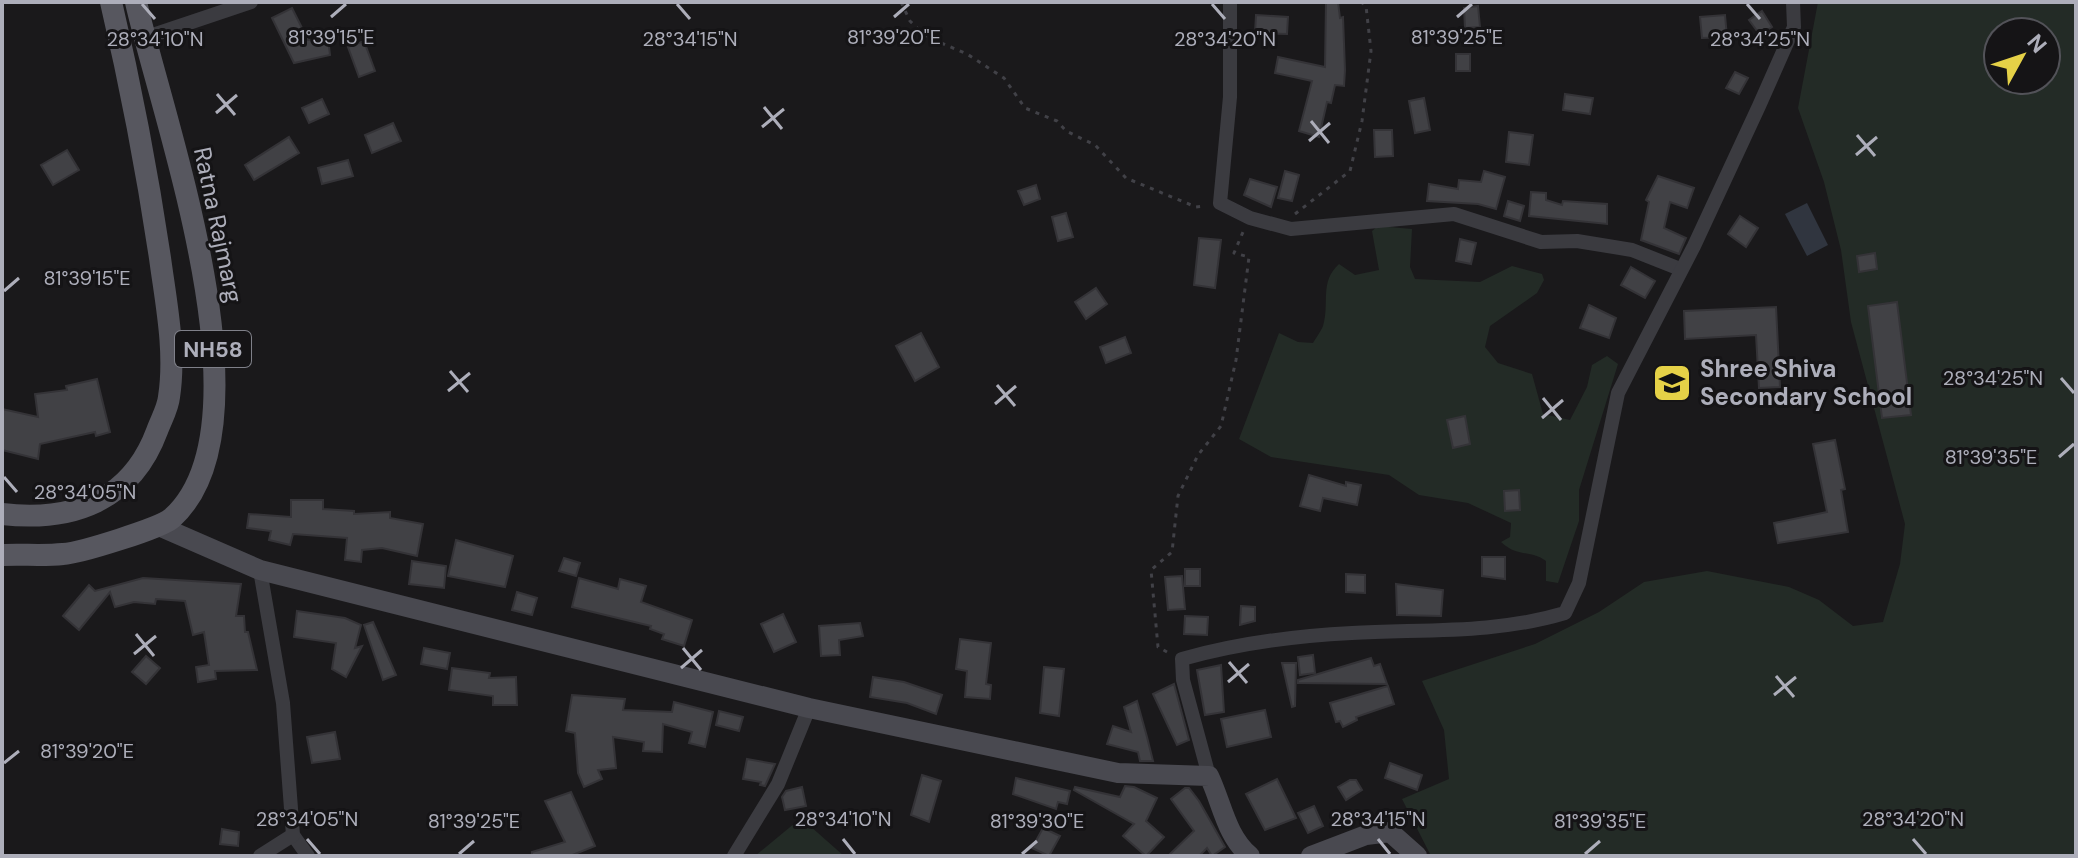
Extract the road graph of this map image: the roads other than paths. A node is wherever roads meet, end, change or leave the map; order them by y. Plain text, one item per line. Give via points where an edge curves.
1 (111, 2) edge
2 (136, 2) edge
3 (251, 2) edge
4 (1230, 2) edge
5 (1793, 2) edge
6 (144, 38) junction
7 (168, 117) junction
8 (139, 123) junction
9 (1680, 269) junction
10 (2, 514) edge
11 (159, 526) junction
12 (2, 555) edge
13 (260, 570) junction
14 (809, 708) junction
15 (1209, 776) junction
16 (293, 835) junction
17 (260, 856) edge
18 (308, 856) edge
19 (734, 856) edge
20 (1250, 856) edge
21 (1311, 856) edge
22 (1417, 856) edge

1 - 8 main road, NH58
2 - 6 main road, Ratna Rajmarg / NH58
3 - 6 street
4 - 9 street via 1230,97 1220,203 1291,229 1454,214 1541,242 1577,241 1632,250
5 - 9 street via 1794,27
6 - 7 main road, Ratna Rajmarg / NH58
7 - 8 main road
7 - 11 main road, Ratna Rajmarg / NH58 via 210,304 215,384 200,473 186,501
8 - 10 main road, NH58 via 170,329 169,398 150,450 123,487 90,505 40,518
9 - 15 street via 1618,393 1579,583 1565,613 1508,627 1251,642 1182,659
11 - 12 main road, Ratna Rajmarg / NH58 via 65,554
11 - 13 street
13 - 14 street
13 - 16 street via 283,703
14 - 15 street via 1118,773
14 - 19 street via 778,784
15 - 20 street via 1221,811 1240,848
16 - 17 street
16 - 18 street
21 - 22 street via 1366,835 1390,832

